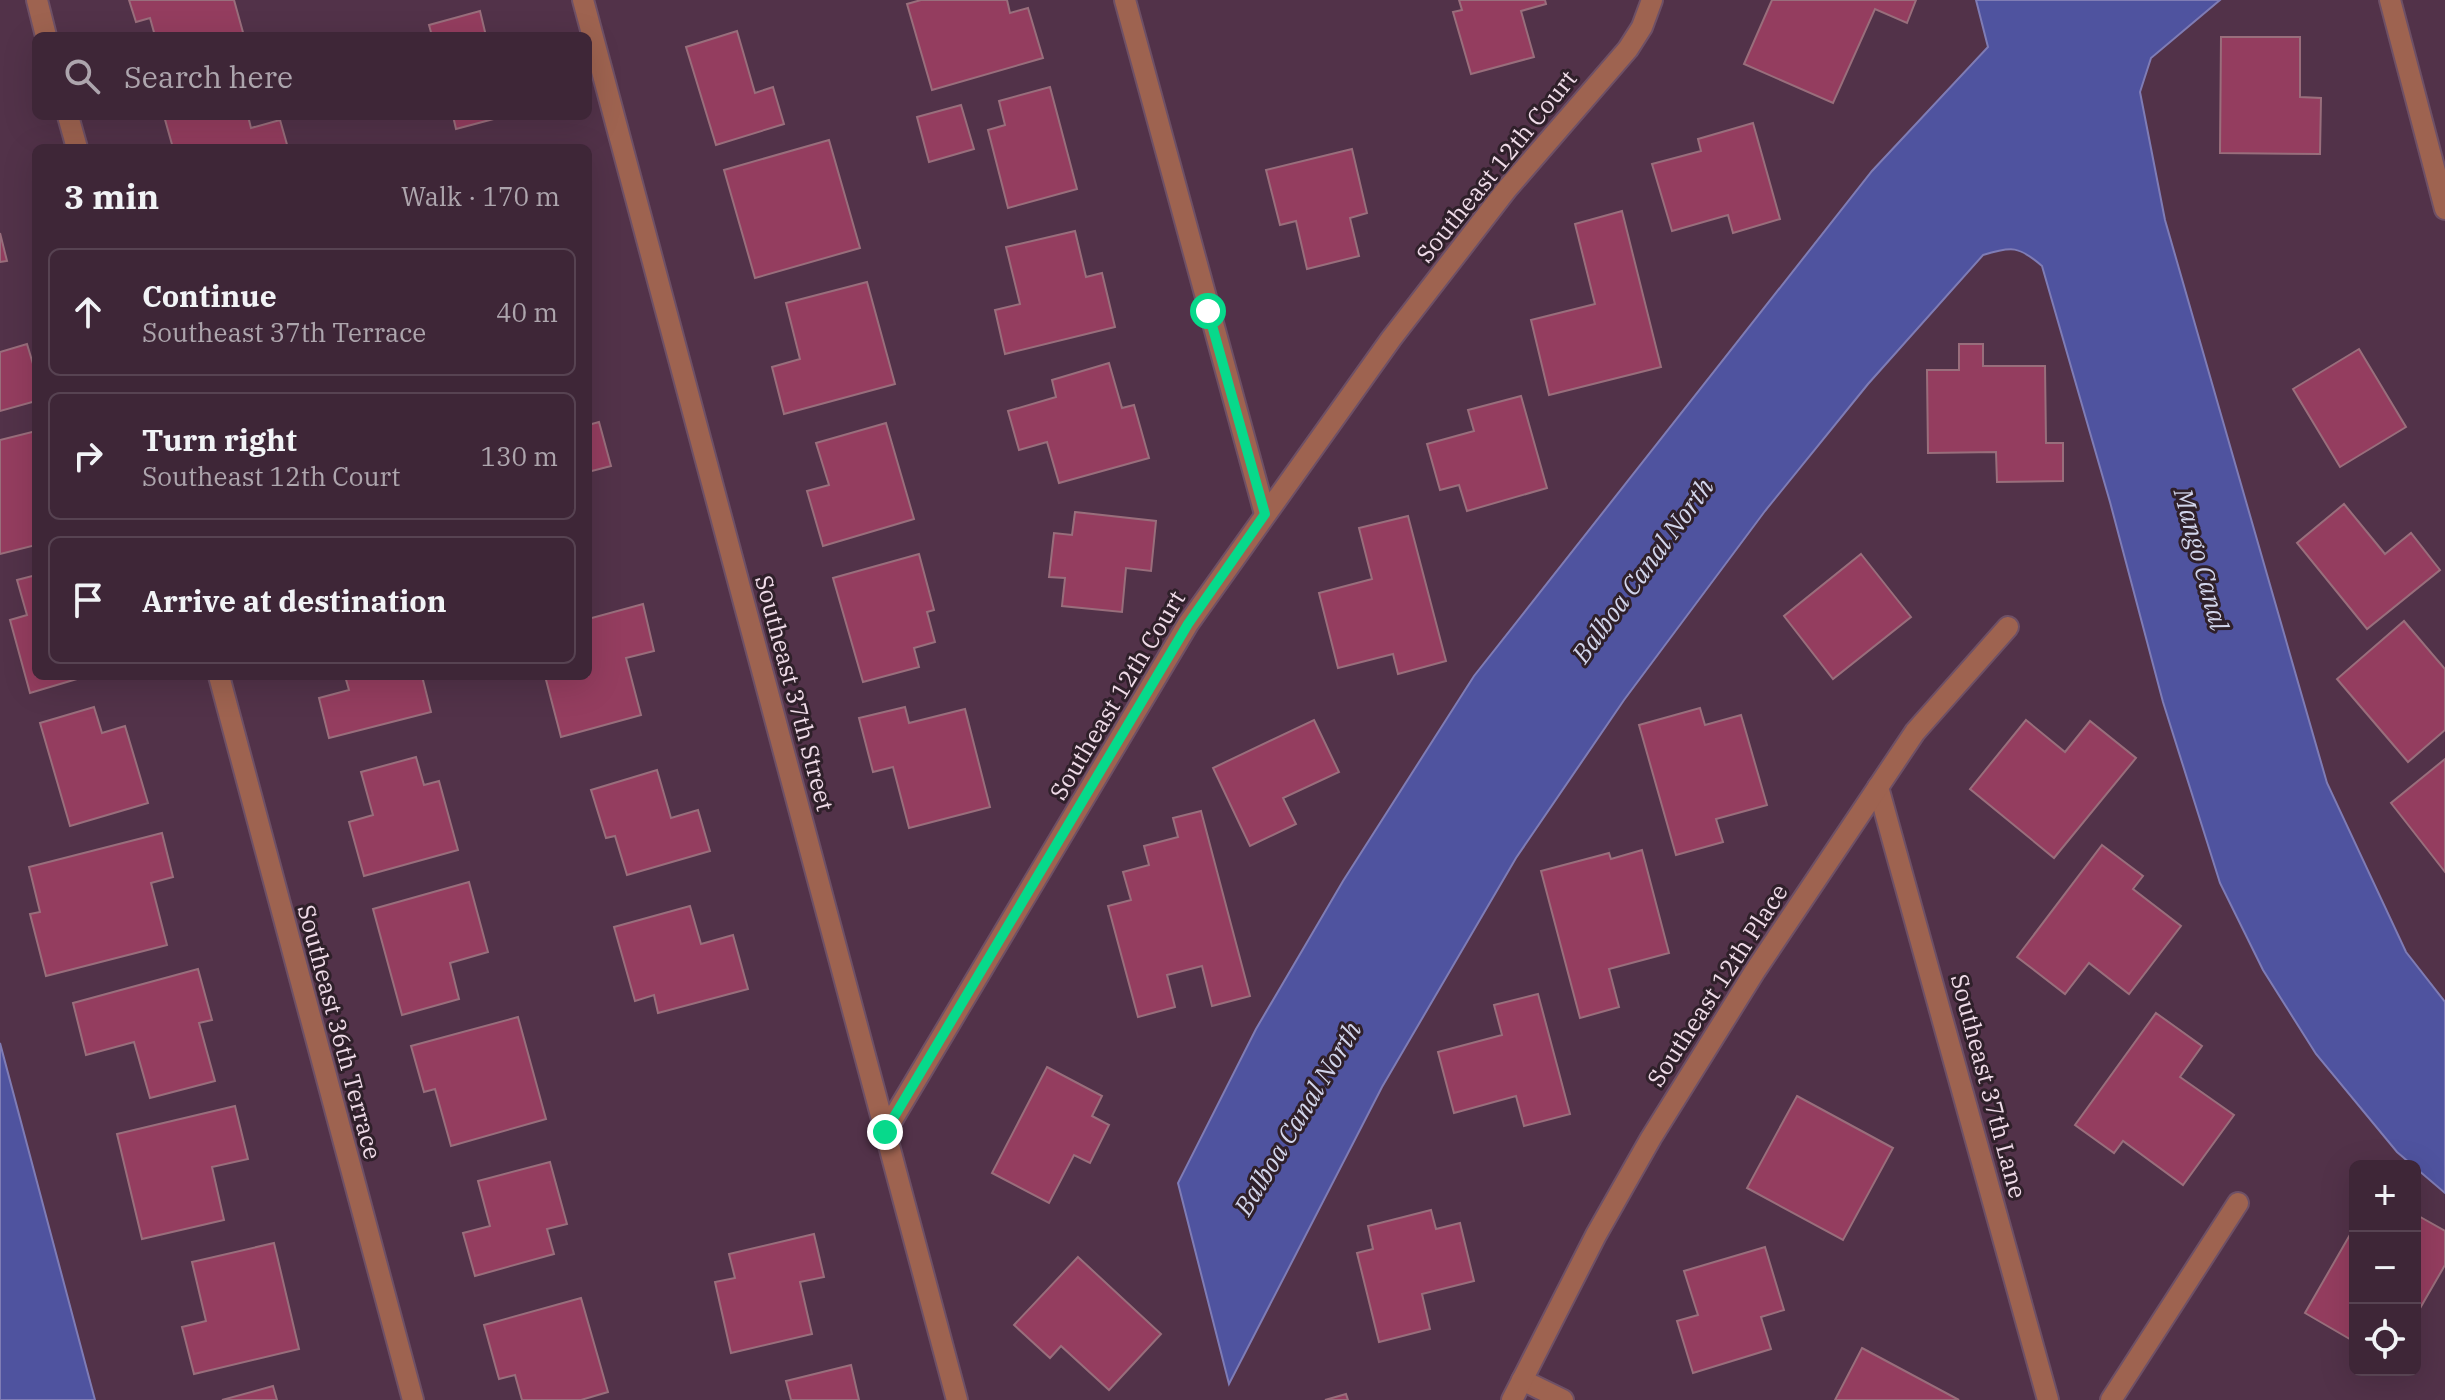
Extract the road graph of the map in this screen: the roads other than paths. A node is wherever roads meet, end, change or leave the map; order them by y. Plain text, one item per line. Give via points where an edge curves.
1 (37, 0) edge
2 (583, 0) edge
3 (1125, 0) edge
4 (1652, 0) edge
5 (2390, 0) edge
6 (45, 32) edge
7 (592, 32) edge
8 (592, 34) edge
9 (69, 120) edge
10 (76, 144) edge
11 (2440, 163) edge
12 (2445, 209) edge
13 (1265, 514) junction
14 (2008, 627) dead end
15 (220, 680) edge
16 (1878, 787) junction
17 (885, 1132) junction
18 (2238, 1203) dead end
19 (1522, 1380) junction
20 (413, 1400) edge
21 (957, 1400) edge
22 (1512, 1400) edge
23 (1563, 1400) edge
24 (2048, 1400) edge
25 (2111, 1400) edge

1 - 6 street
2 - 7 street, Southeast 37th Street
3 - 13 street
4 - 13 street, Southeast 12th Court via 1628,49 1507,189
5 - 11 street
8 - 17 street, Southeast 37th Street
9 - 10 street
11 - 12 street
13 - 17 street, Southeast 12th Court via 1188,624
14 - 16 street, Southeast 12th Place via 1915,732
15 - 20 street, Southeast 36th Terrace
16 - 19 street, Southeast 12th Place via 1651,1138
16 - 24 street, Southeast 37th Lane
17 - 21 street, Southeast 37th Street
18 - 25 street
19 - 22 street, Southeast 12th Place
19 - 23 street

